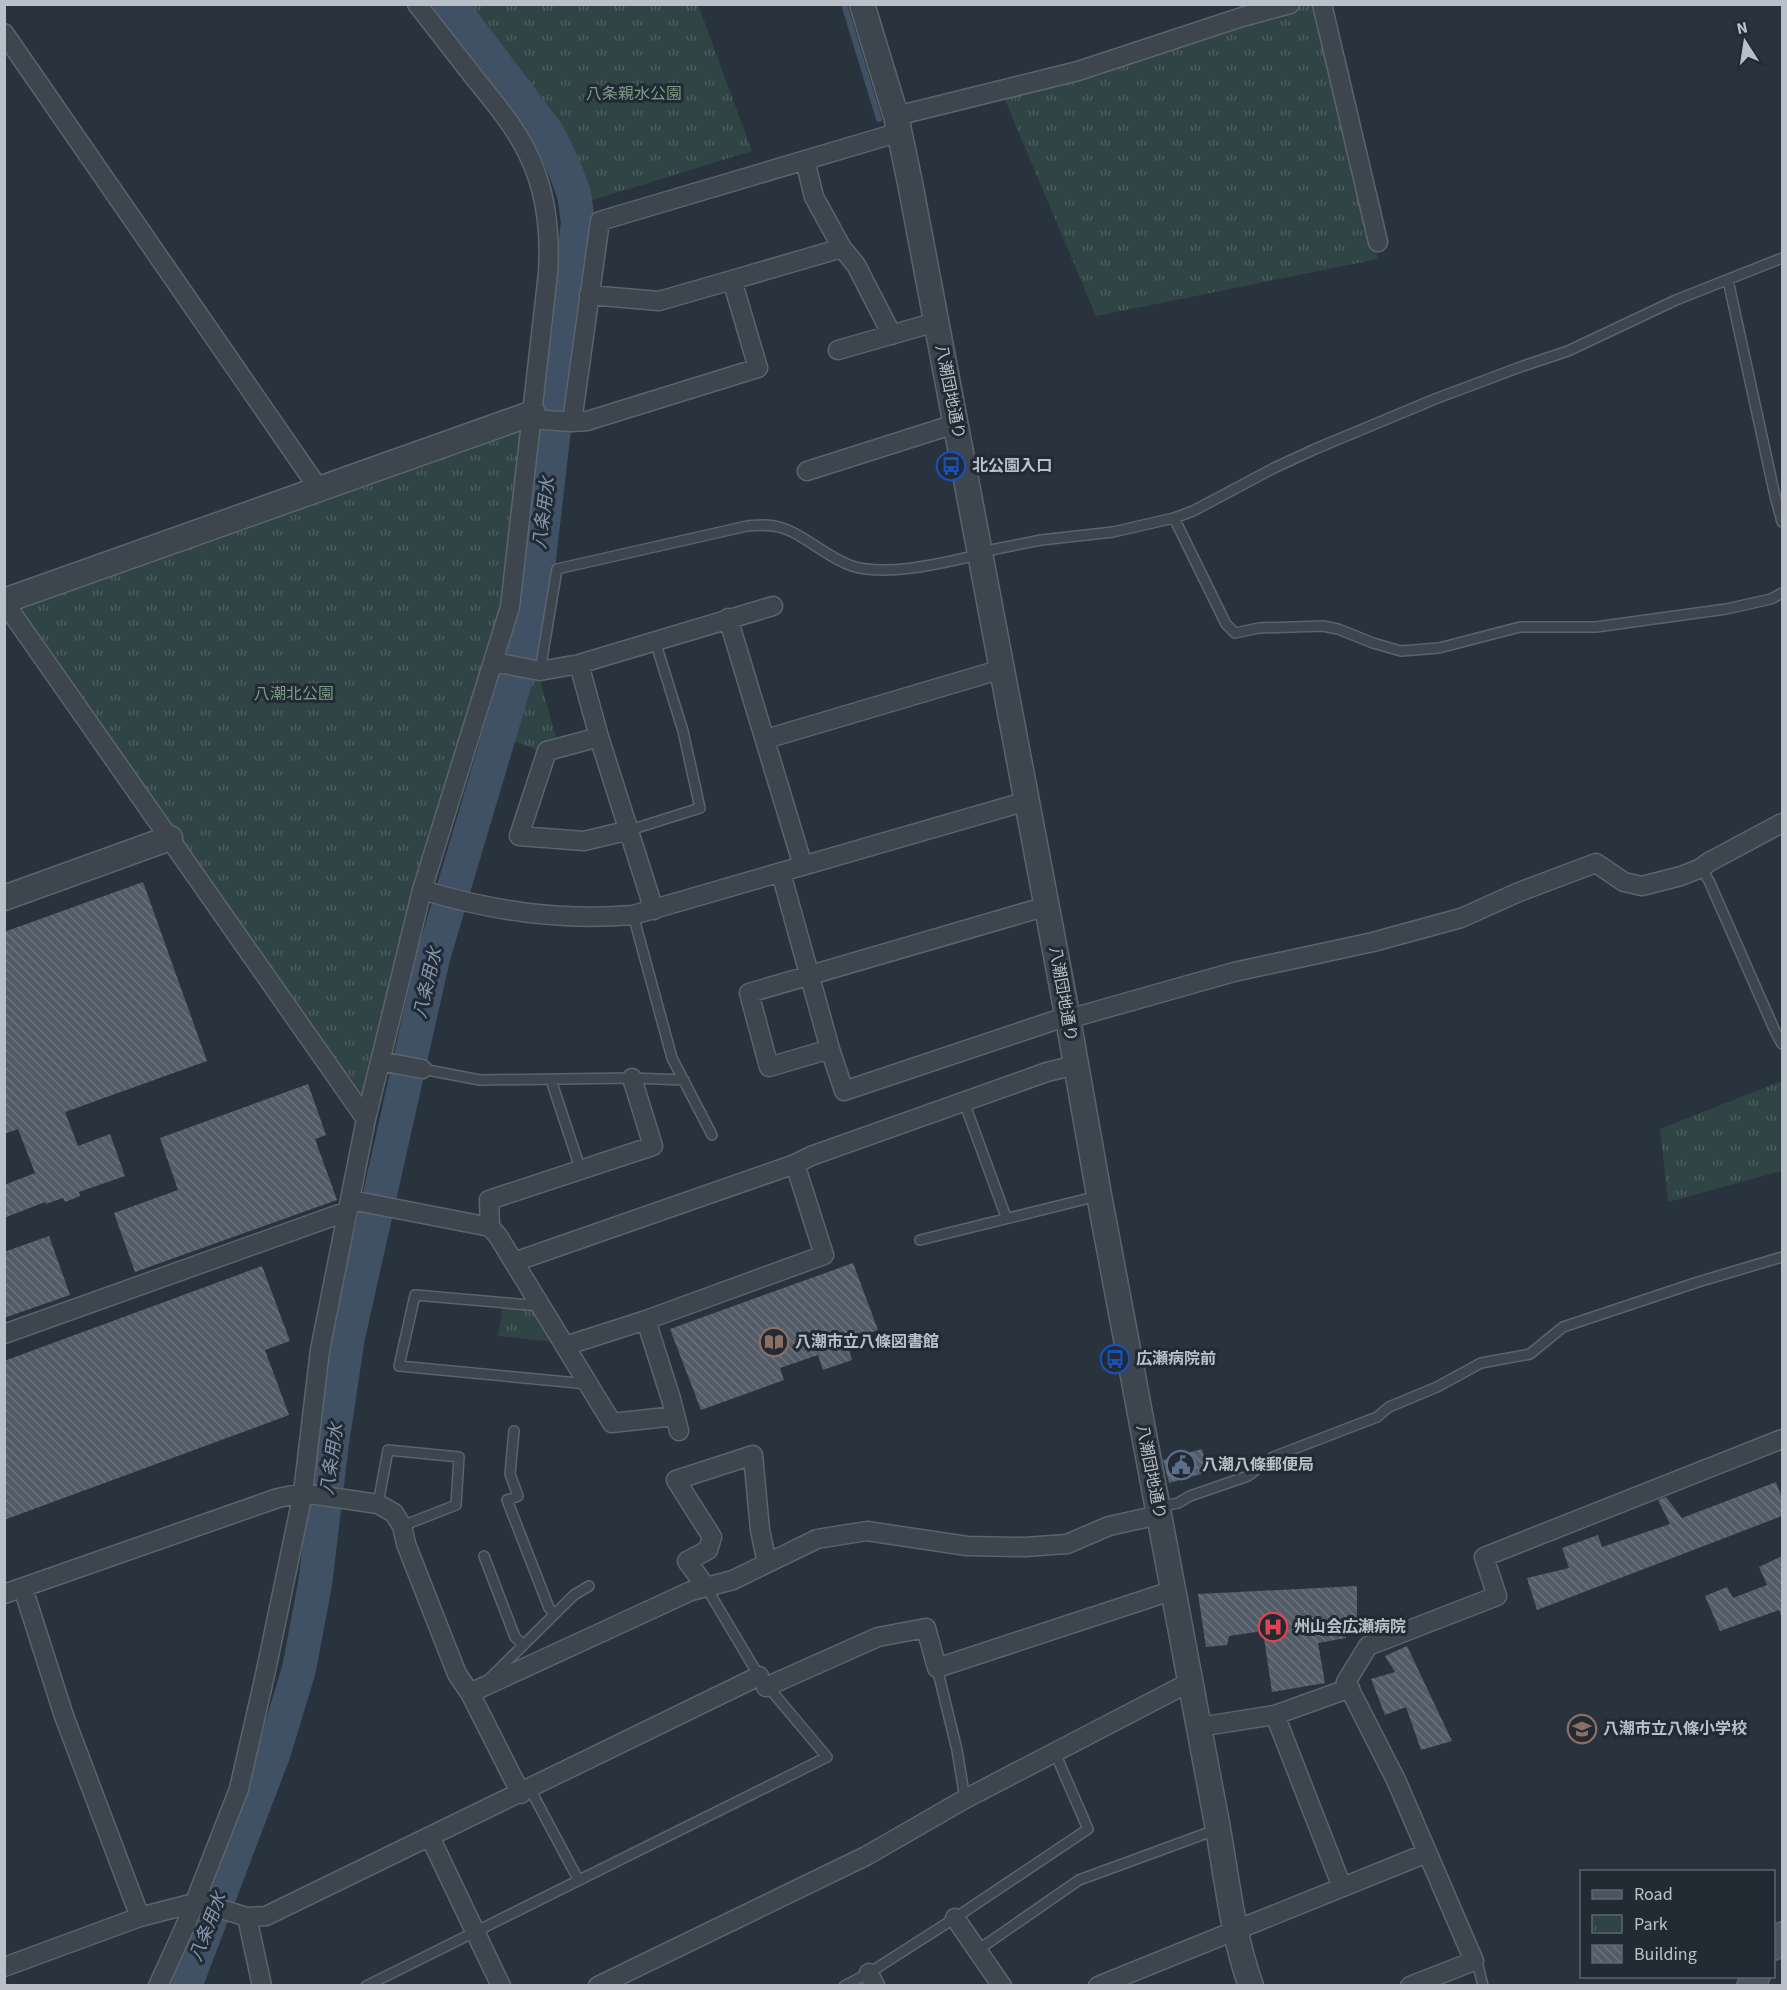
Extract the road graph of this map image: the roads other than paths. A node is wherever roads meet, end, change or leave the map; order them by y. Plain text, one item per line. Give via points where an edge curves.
1 (417, 4) edge
2 (862, 4) edge
3 (1290, 4) edge
4 (1322, 4) edge
5 (4, 33) edge
6 (898, 124) junction
7 (805, 160) junction
8 (1378, 242) dead end
9 (842, 248) junction
10 (1782, 258) edge
11 (732, 280) junction
12 (1728, 280) junction
13 (589, 295) junction
14 (936, 322) junction
15 (892, 335) junction
16 (838, 350) dead end
17 (532, 416) junction
18 (569, 422) junction
19 (956, 424) junction
20 (807, 471) dead end
21 (318, 489) junction
22 (1174, 518) junction
23 (1782, 522) edge
24 (980, 553) junction
25 (1782, 593) edge
26 (4, 601) edge
27 (773, 606) dead end
28 (728, 618) junction
29 (655, 641) junction
30 (494, 662) junction
31 (579, 664) junction
32 (1002, 669) junction
33 (540, 671) junction
34 (600, 737) junction
35 (766, 739) junction
36 (1027, 801) junction
37 (1782, 823) edge
38 (630, 830) junction
39 (170, 838) junction
40 (803, 866) junction
41 (1701, 868) junction
42 (781, 873) junction
43 (429, 892) junction
44 (4, 897) edge
45 (1047, 906) junction
46 (654, 910) junction
47 (633, 915) junction
48 (811, 974) junction
49 (1068, 1018) junction
50 (1782, 1044) edge
51 (830, 1049) junction
52 (387, 1063) junction
53 (1076, 1065) junction
54 (422, 1069) joint
55 (632, 1078) junction
56 (551, 1080) junction
57 (684, 1080) junction
58 (964, 1102) junction
59 (366, 1119) junction
60 (712, 1135) dead end
61 (795, 1164) junction
62 (581, 1171) junction
63 (1099, 1195) junction
64 (354, 1205) junction
65 (1006, 1217) junction
66 (490, 1227) junction
67 (920, 1240) dead end
68 (1782, 1257) edge
69 (514, 1262) junction
70 (541, 1306) junction
71 (646, 1320) junction
72 (4, 1334) edge
73 (566, 1346) junction
74 (588, 1384) junction
75 (514, 1431) dead end
76 (1782, 1439) edge
77 (303, 1493) junction
78 (378, 1504) junction
79 (1159, 1511) junction
80 (402, 1526) junction
81 (484, 1556) dead end
82 (767, 1563) junction
83 (589, 1586) dead end
84 (23, 1587) junction
85 (706, 1587) junction
86 (1174, 1590) junction
87 (4, 1594) edge
88 (555, 1614) junction
89 (523, 1645) junction
90 (937, 1668) junction
91 (762, 1682) junction
92 (1190, 1682) junction
93 (1350, 1688) junction
94 (472, 1692) junction
95 (1275, 1715) junction
96 (1199, 1727) junction
97 (1056, 1753) junction
98 (525, 1791) junction
99 (965, 1799) junction
100 (1218, 1829) junction
101 (430, 1837) junction
102 (1427, 1852) junction
103 (578, 1879) junction
104 (1342, 1887) junction
105 (194, 1903) junction
106 (140, 1917) junction
107 (247, 1917) junction
108 (955, 1918) junction
109 (1237, 1930) junction
110 (475, 1932) junction
111 (978, 1950) junction
112 (1474, 1961) junction
113 (4, 1967) edge
114 (872, 1980) edge
115 (158, 1986) edge
116 (262, 1986) edge
117 (366, 1986) edge
118 (501, 1986) edge
119 (598, 1986) edge
120 (844, 1986) edge
121 (1002, 1986) edge
122 (1098, 1986) edge
123 (1251, 1986) edge
124 (1410, 1986) edge
125 (1484, 1986) edge

1 - 17 street via 504,114 537,174 550,244
2 - 6 street, 八潮団地通り
3 - 6 street
4 - 8 street
5 - 21 street
6 - 7 street
6 - 14 street, 八潮団地通り
7 - 9 street via 814,198
7 - 13 street via 600,221
9 - 11 street
9 - 15 street via 856,265
10 - 12 lane
11 - 13 street via 658,301
11 - 18 street via 758,368 587,421
12 - 22 lane via 1568,351 1435,399 1315,449
12 - 23 lane
13 - 18 street
14 - 15 street
14 - 19 street, 八潮団地通り
15 - 16 street
17 - 18 street
17 - 21 street
17 - 30 street via 510,607
19 - 20 street
19 - 24 street, 八潮団地通り
21 - 26 street
22 - 24 lane
22 - 25 lane via 1226,624 1235,633 1259,628 1323,626 1401,651 1439,648 1520,627 1596,627 1726,609
24 - 32 street, 八潮団地通り
24 - 33 lane via 917,568 854,567 780,527 762,525 557,569
26 - 39 street
27 - 28 street
28 - 29 street
28 - 35 street
29 - 31 street
29 - 38 lane via 683,730 700,808
30 - 33 street
30 - 43 street
31 - 33 street
31 - 34 street
32 - 35 street
32 - 36 street, 八潮団地通り
34 - 38 street
34 - 38 street via 547,751 519,836 584,841
35 - 40 street
36 - 40 street
36 - 45 street, 八潮団地通り
37 - 41 street
38 - 46 street
39 - 44 street
39 - 59 street
40 - 42 street
41 - 49 street via 1642,886 1624,882 1596,863 1461,918 1234,972
41 - 50 lane
42 - 46 street
42 - 48 street
43 - 47 street via 477,905 545,916
43 - 52 street
45 - 48 street
45 - 49 street, 八潮団地通り
46 - 47 street
47 - 57 lane via 672,1058
48 - 51 street
48 - 51 street via 749,993 769,1067
49 - 51 street via 844,1091
49 - 53 street, 八潮団地通り
52 - 54 street
52 - 59 street
53 - 58 street
53 - 63 street, 八潮団地通り
54 - 56 lane via 480,1080
55 - 56 lane
55 - 57 lane
55 - 62 street via 653,1146
56 - 62 lane
57 - 60 lane
58 - 61 street
58 - 65 lane
59 - 64 street
61 - 69 street
61 - 71 street via 824,1255
62 - 66 street via 489,1200
63 - 65 lane
63 - 79 street, 八潮団地通り
64 - 66 street
64 - 72 street
64 - 77 street via 320,1350
65 - 67 lane
66 - 69 street
68 - 79 lane via 1563,1327 1530,1354 1481,1363 1389,1407 1377,1417 1273,1457 1248,1476
69 - 70 street
70 - 73 street
70 - 74 lane via 415,1295 399,1366
71 - 73 street
71 - 74 street via 677,1423 612,1423
73 - 74 street
75 - 88 lane via 510,1474 518,1496 507,1500 549,1608
76 - 93 street via 1484,1557 1497,1596 1368,1646 1346,1682
77 - 78 street
77 - 84 street via 278,1498
77 - 105 street via 239,1789
78 - 80 street via 394,1513
78 - 80 lane via 388,1450 459,1458 456,1505
79 - 82 street via 1067,1544 967,1546 867,1531 817,1539
79 - 86 street, 八潮団地通り
80 - 94 street via 457,1674
81 - 89 lane via 515,1637
82 - 85 street via 733,1580
82 - 85 street via 759,1530 753,1455 676,1480 712,1537 708,1550 687,1561
83 - 88 lane
84 - 87 street
84 - 106 street via 64,1716
85 - 91 lane
85 - 94 street
86 - 90 street
86 - 92 street, 八潮団地通り
88 - 89 lane
89 - 94 lane
90 - 91 street via 926,1628 878,1637
90 - 99 lane
91 - 98 street
91 - 103 lane via 827,1757
92 - 96 street, 八潮団地通り
92 - 97 street
93 - 95 street
93 - 102 street
94 - 98 street
95 - 96 street
95 - 104 street
96 - 100 street, 八潮団地通り
97 - 99 street
97 - 108 lane via 1088,1828
98 - 101 street
98 - 103 lane
99 - 119 street via 866,1856
100 - 109 street, 八潮団地通り
100 - 111 lane via 1079,1880
101 - 107 street via 266,1916
101 - 110 street
102 - 104 street
102 - 112 street
103 - 110 lane
104 - 109 street
105 - 106 street
105 - 107 street
105 - 115 street
106 - 113 street
107 - 116 street
108 - 111 street
108 - 114 lane
109 - 122 street
109 - 123 street, 八潮団地通り
110 - 117 lane
110 - 118 street
111 - 121 street
112 - 124 street
112 - 125 lane
114 - 120 lane

